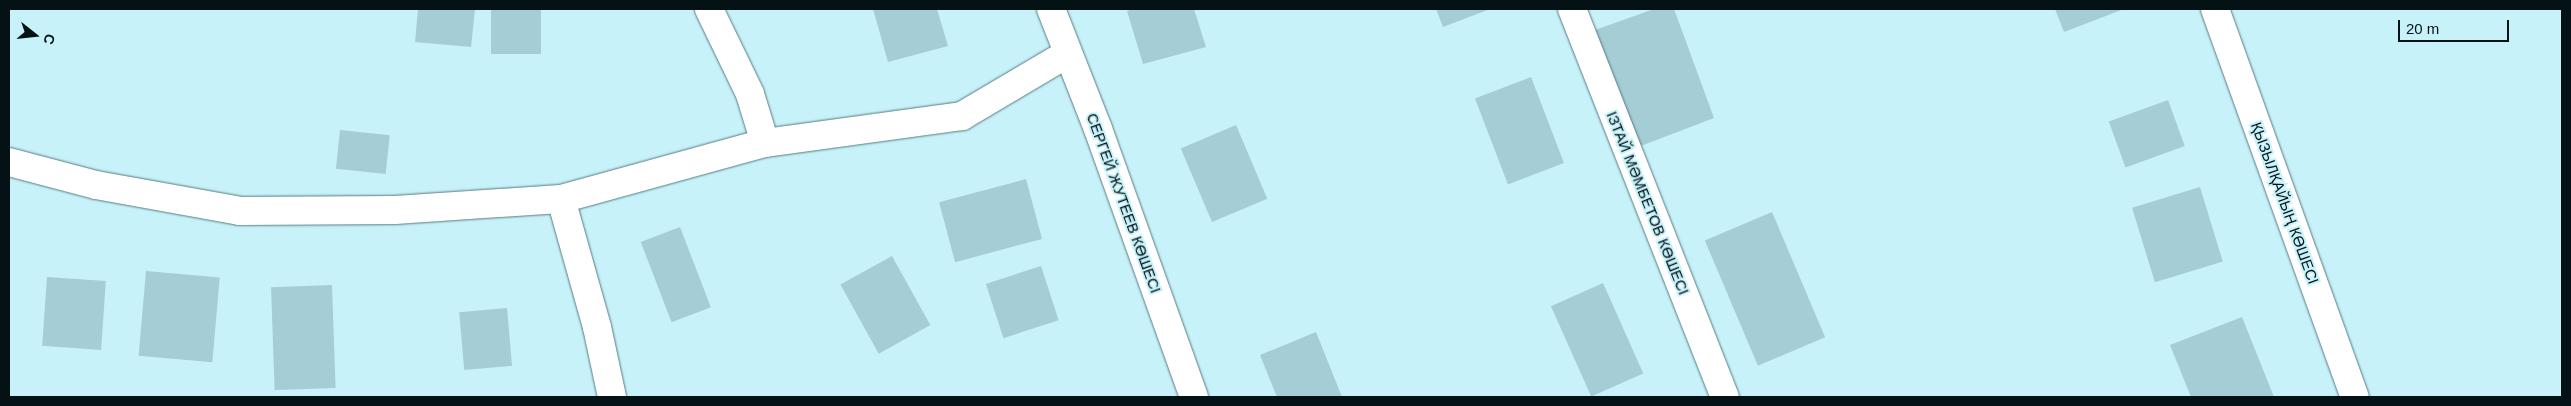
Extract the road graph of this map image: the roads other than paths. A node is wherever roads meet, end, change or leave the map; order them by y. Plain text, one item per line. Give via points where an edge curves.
1 (709, 9) edge
2 (1051, 9) edge
3 (1572, 9) edge
4 (2215, 9) edge
5 (1067, 54) junction
6 (765, 143) junction
7 (9, 162) edge
8 (561, 199) junction
9 (612, 397) edge
10 (1194, 397) edge
11 (1725, 397) edge
12 (2355, 397) edge

1 - 6 street via 750,94
2 - 5 street, СЕРГЕЙ ЖУТЕЕВ КӨШЕСІ
3 - 11 street, ІЗТАЙ МӘМБЕТОВ КӨШЕСІ
4 - 12 street, ҚЫЗЫЛҚАЙЫҢ КӨШЕСІ
5 - 6 street via 962,116
5 - 10 street, СЕРГЕЙ ЖУТЕЕВ КӨШЕСІ via 1098,129
6 - 8 street
7 - 8 street via 96,185 240,211 395,210
8 - 9 street via 597,326

